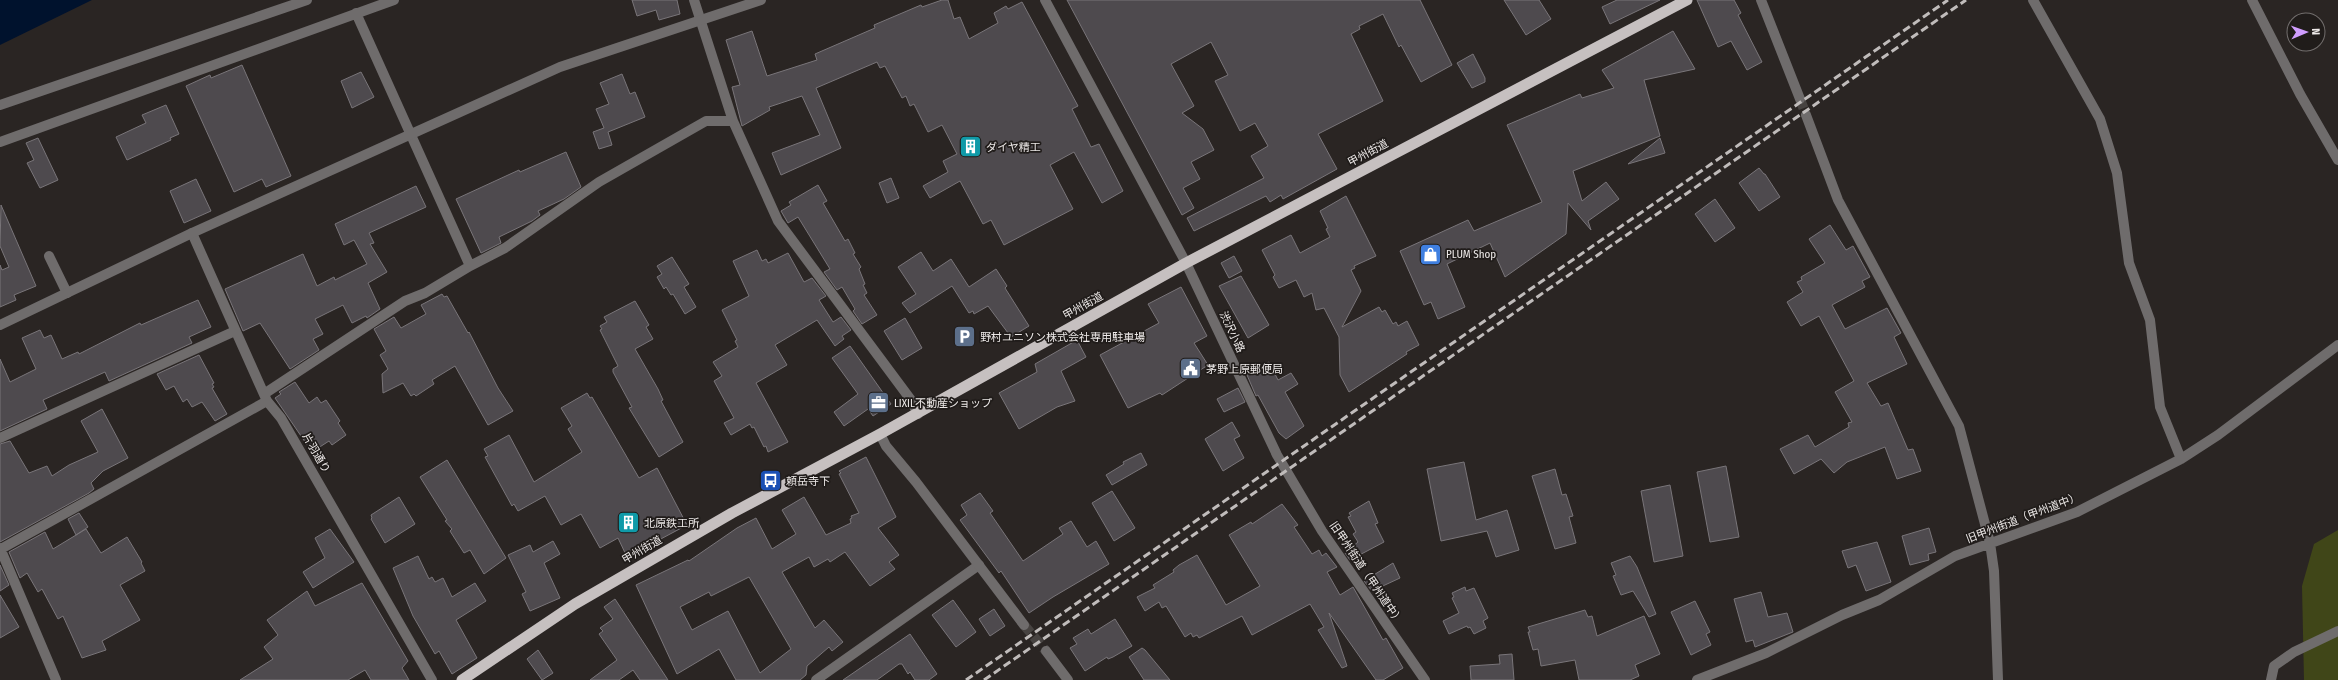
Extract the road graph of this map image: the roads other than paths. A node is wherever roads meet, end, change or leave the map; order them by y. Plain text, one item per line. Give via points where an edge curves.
1 (307, 0) edge
2 (394, 0) edge
3 (694, 0) edge
4 (761, 0) edge
5 (1045, 0) edge
6 (1686, 0) edge
7 (1761, 0) edge
8 (2034, 0) edge
9 (2252, 0) edge
10 (356, 13) junction
11 (700, 20) junction
12 (1800, 99) tunnel mouth
13 (0, 105) edge
14 (1806, 115) tunnel mouth
15 (733, 121) junction
16 (412, 133) junction
17 (0, 142) edge
18 (2338, 160) edge
19 (192, 233) junction
20 (49, 256) dead end
21 (1186, 263) junction
22 (470, 266) junction
23 (67, 293) junction
24 (0, 325) edge
25 (235, 330) junction
26 (2338, 345) edge
27 (265, 397) junction
28 (918, 414) junction
29 (880, 434) junction
30 (0, 438) edge
31 (2181, 459) junction
32 (1291, 476) joint
33 (1990, 543) junction
34 (0, 549) edge
35 (979, 565) junction
36 (1024, 625) tunnel mouth
37 (2338, 631) edge
38 (1046, 651) tunnel mouth
39 (56, 680) edge
40 (432, 680) edge
41 (462, 680) edge
42 (816, 680) edge
43 (1068, 680) edge
44 (1425, 680) edge
45 (1697, 680) edge
46 (1998, 680) edge
47 (2271, 680) edge

1 - 13 street
2 - 10 street
3 - 11 street
4 - 11 street
5 - 21 street, 渋沢小路
6 - 21 highway, 甲州街道
7 - 12 street
8 - 31 street via 2100,119 2117,173 2129,263 2150,320 2160,407
9 - 18 street via 2300,94
10 - 16 street
10 - 17 street
11 - 15 street
11 - 16 street via 560,67
14 - 33 street via 1838,200 1959,426
15 - 22 street via 706,121 599,182 505,248
15 - 28 street via 778,221 911,400
16 - 19 street
16 - 22 street
19 - 23 street
19 - 25 street, 片羽通り
20 - 23 street
21 - 28 highway, 甲州街道
21 - 32 street, 渋沢小路 via 1277,456
22 - 27 street via 405,301
23 - 24 street
25 - 27 street, 片羽通り
25 - 30 street
26 - 31 street, 旧甲州街道（甲州道中） via 2218,435
27 - 34 street
27 - 40 street, 片羽通り via 281,418
28 - 29 highway, 甲州街道
29 - 35 street via 886,446
29 - 41 highway, 甲州街道 via 732,513 575,604
31 - 33 street, 旧甲州街道（甲州道中） via 2077,512
32 - 44 street, 旧甲州街道（甲州道中） via 1322,531
33 - 45 street, 旧甲州街道（甲州道中） via 1955,556 1879,600 1842,615 1766,653
33 - 46 street via 1994,571
34 - 39 street
35 - 36 street
35 - 42 street
37 - 47 street via 2294,652 2274,666
38 - 43 street

